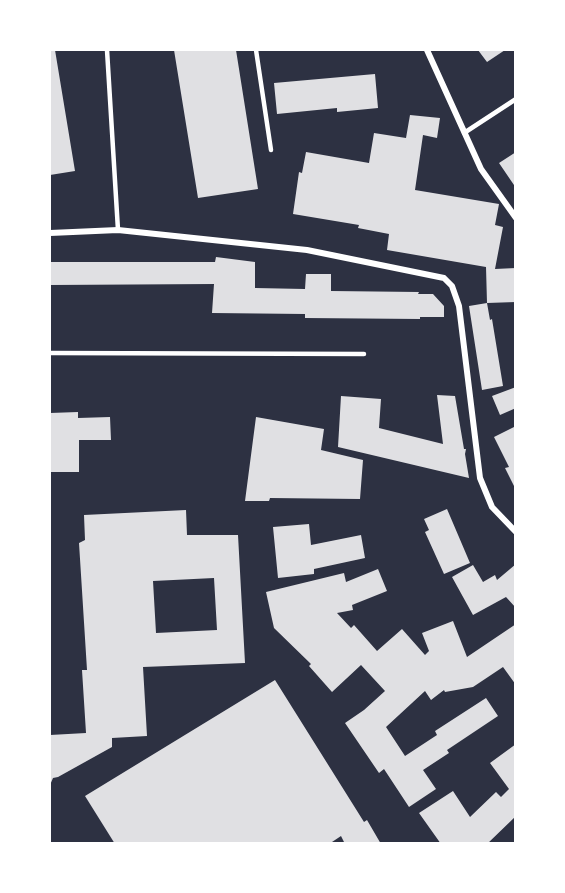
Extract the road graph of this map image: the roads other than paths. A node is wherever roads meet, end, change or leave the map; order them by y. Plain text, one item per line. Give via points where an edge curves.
1 (107, 50) edge
2 (256, 50) edge
3 (428, 50) edge
4 (516, 99) edge
5 (464, 133) junction
6 (271, 150) dead end
7 (516, 218) edge
8 (118, 230) junction
9 (50, 233) edge
10 (50, 352) edge
11 (364, 354) dead end
12 (516, 532) edge

1 - 8 lane
2 - 6 lane
3 - 5 street
4 - 5 lane
5 - 7 street via 481,169
8 - 9 street
8 - 12 street via 307,250 444,278 452,286 459,306 480,478 492,507
10 - 11 lane

